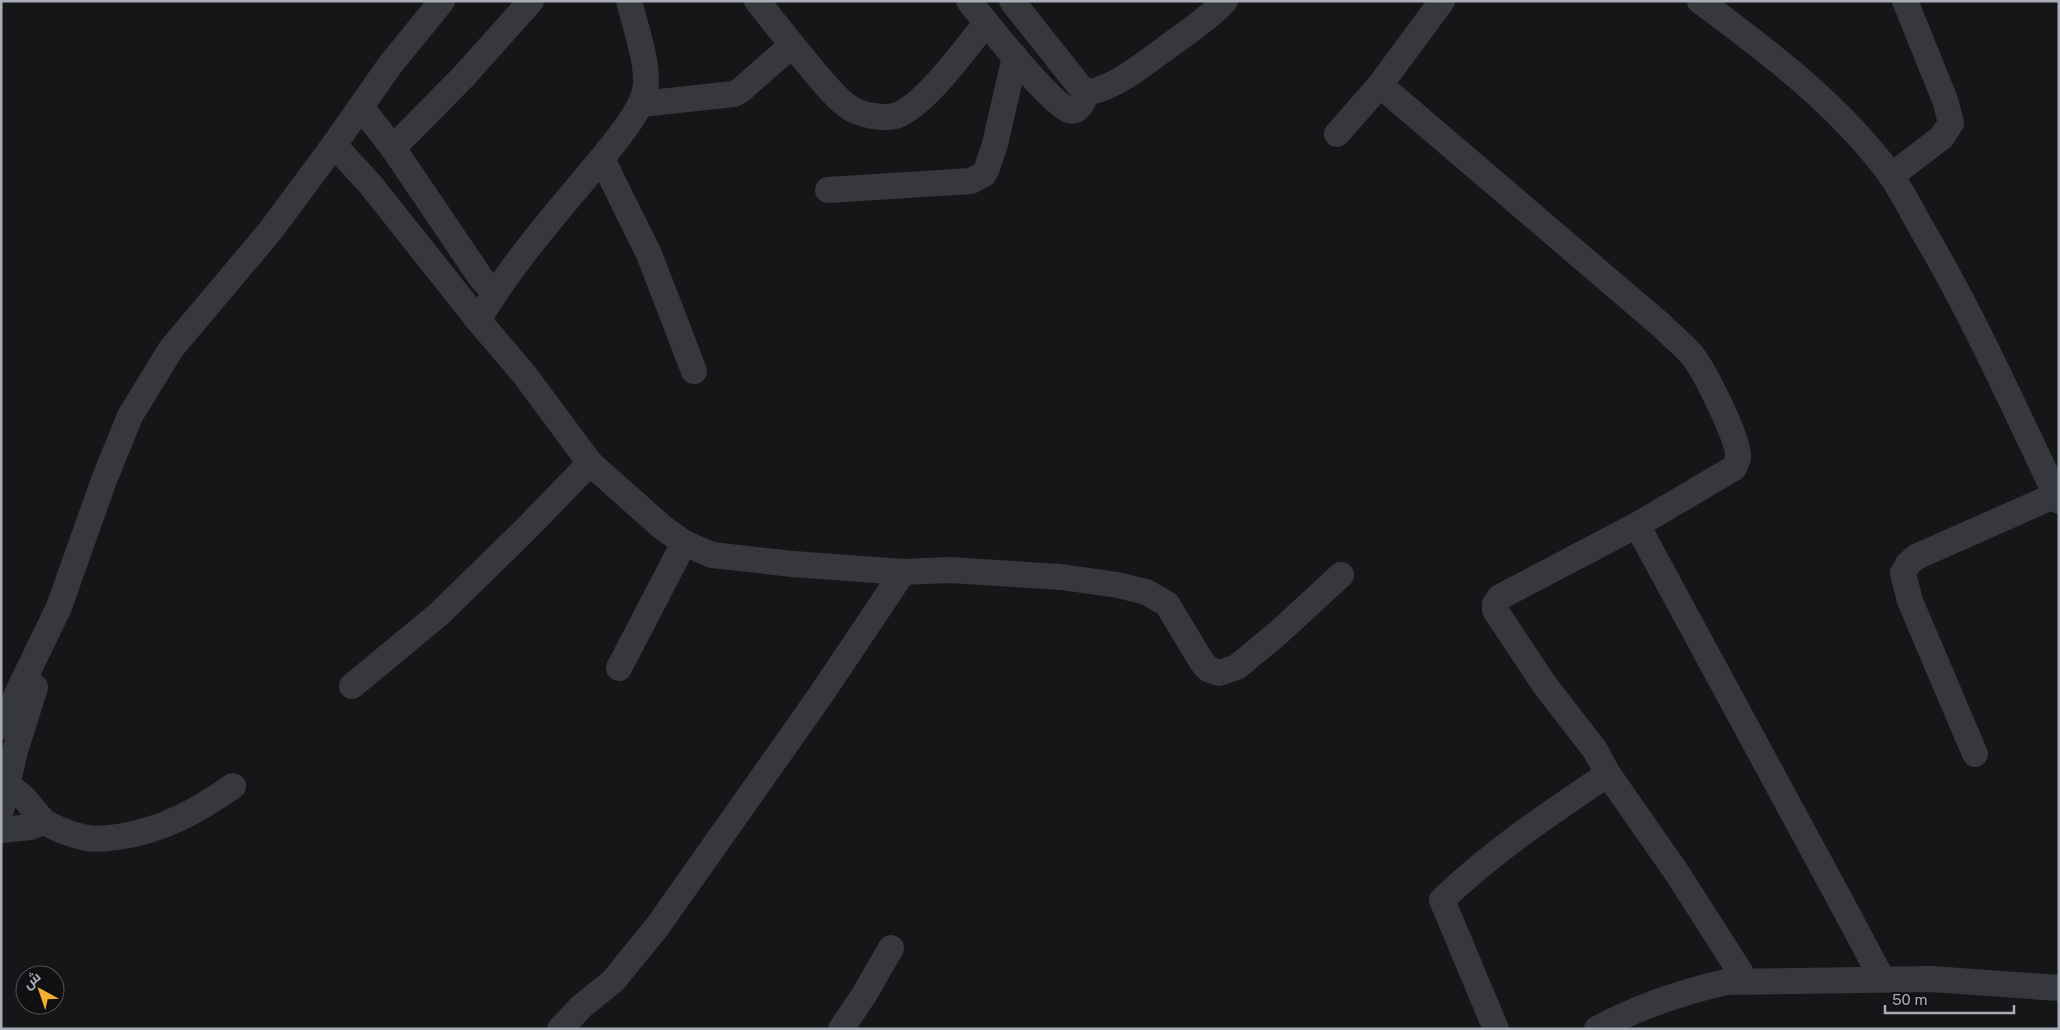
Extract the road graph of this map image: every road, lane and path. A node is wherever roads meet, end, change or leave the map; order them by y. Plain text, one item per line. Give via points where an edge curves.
1 (442, 1) edge
2 (531, 1) edge
3 (629, 1) edge
4 (757, 1) edge
5 (969, 1) edge
6 (1012, 1) edge
7 (1225, 1) edge
8 (1442, 1) edge
9 (1700, 1) edge
10 (1905, 1) edge
11 (1199, 12) edge
12 (986, 23) junction
13 (792, 45) junction
14 (1015, 57) junction
15 (1380, 85) junction
16 (1085, 93) junction
17 (641, 104) junction
18 (361, 107) junction
19 (1337, 134) dead end
20 (334, 145) junction
21 (394, 148) junction
22 (602, 159) junction
23 (1891, 176) junction
24 (828, 190) dead end
25 (494, 292) junction
26 (478, 320) junction
27 (694, 371) dead end
28 (590, 463) junction
29 (2057, 498) edge
30 (1637, 525) junction
31 (684, 543) junction
32 (903, 572) junction
33 (1341, 576) dead end
34 (59, 608) junction
35 (619, 668) dead end
36 (352, 686) dead end
37 (1, 727) edge
38 (1975, 754) dead end
39 (1608, 774) junction
40 (7, 784) junction
41 (233, 786) dead end
42 (1, 810) edge
43 (44, 822) junction
44 (1, 830) edge
45 (891, 948) dead end
46 (1882, 979) junction
47 (1746, 981) junction
48 (2059, 988) edge
49 (560, 1029) edge
50 (841, 1029) edge
51 (1496, 1029) edge
52 (1598, 1029) edge

1 - 18 street
2 - 21 street
3 - 17 street via 646,71 646,90
4 - 13 street
5 - 12 street
6 - 16 street
7 - 11 street
8 - 15 street
9 - 23 street via 1805,83 1870,149
10 - 23 street via 1945,100 1951,123 1942,137
11 - 16 street via 1124,78
12 - 13 street via 949,69 900,115 881,117 846,106
12 - 14 street
13 - 17 street via 734,94
14 - 16 street via 1066,109 1080,106
14 - 24 street via 995,144 984,174 971,181
15 - 19 street
15 - 30 street via 1655,319 1692,356 1702,373 1733,439 1738,458 1734,468
17 - 22 street
18 - 20 street
18 - 21 street
20 - 26 street via 370,184
20 - 34 street via 271,230 171,349 130,416
21 - 25 street via 481,278
22 - 25 street
22 - 27 street via 649,254
23 - 29 street via 1950,277
25 - 26 street
26 - 28 street via 524,374
28 - 31 street
28 - 36 street via 439,614
29 - 38 street via 1916,557 1903,573 1910,601
30 - 39 street via 1500,597 1495,604 1495,610 1513,639 1595,750
30 - 46 street
31 - 32 street via 712,555
31 - 35 street
32 - 33 street via 950,570 1061,577 1146,592 1167,604 1202,662 1208,669 1219,673 1237,667
32 - 49 street via 658,928 613,981
34 - 37 street
34 - 40 street
39 - 47 street via 1677,872
39 - 51 street via 1528,828 1471,872 1442,900
40 - 42 street
40 - 43 street
41 - 43 street via 206,805 139,834 89,839 66,833
43 - 44 street
45 - 50 street
46 - 47 street
46 - 48 street
47 - 52 street via 1694,989 1624,1014

